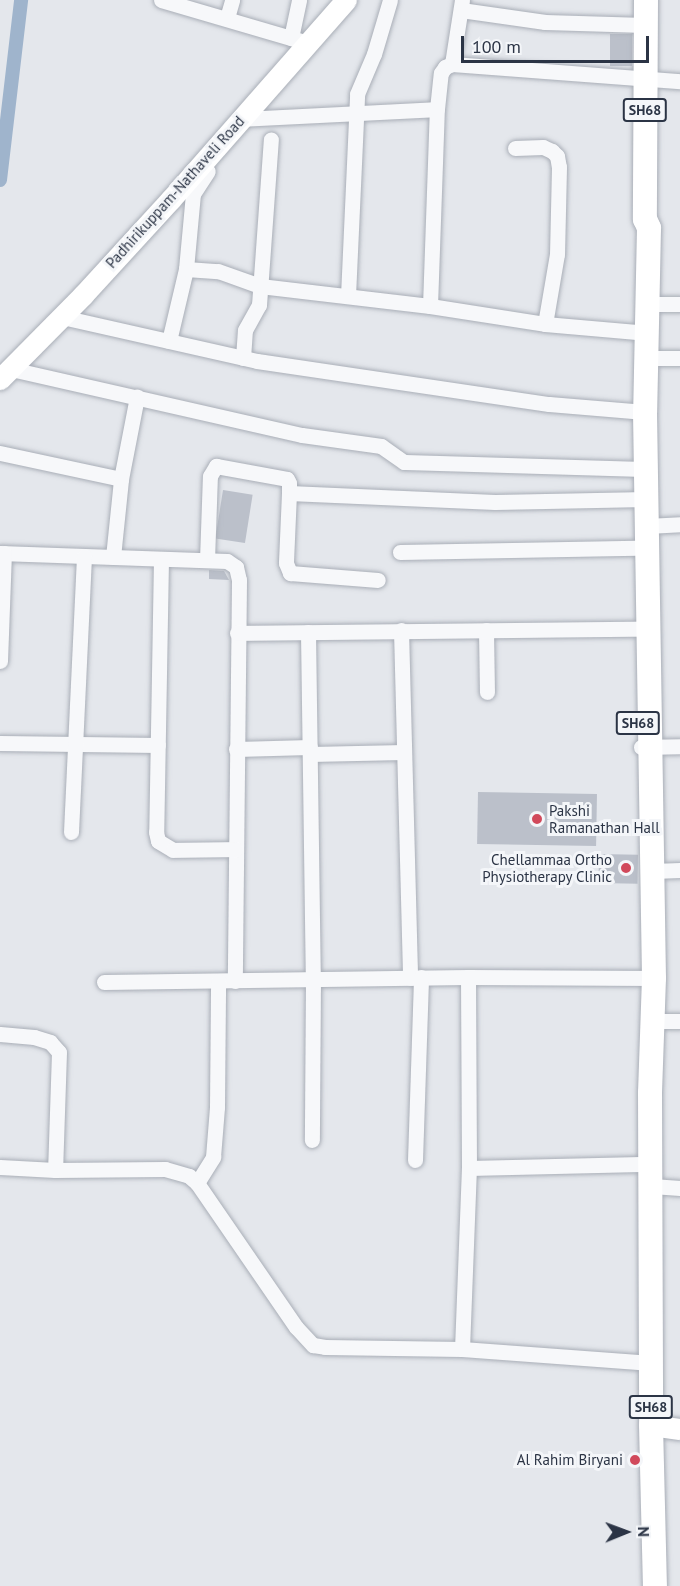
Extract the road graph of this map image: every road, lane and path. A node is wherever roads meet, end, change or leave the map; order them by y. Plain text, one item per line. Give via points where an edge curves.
1 (161, 0) edge
2 (232, 0) edge
3 (299, 0) edge
4 (346, 0) edge
5 (390, 0) edge
6 (646, 0) edge
7 (462, 5) edge
8 (227, 18) junction
9 (645, 25) junction
10 (300, 40) junction
11 (452, 64) junction
12 (645, 79) junction
13 (680, 81) edge
14 (437, 109) junction
15 (356, 113) junction
16 (248, 118) junction
17 (271, 139) dead end
18 (515, 148) dead end
19 (645, 219) junction
20 (186, 269) junction
21 (260, 286) junction
22 (348, 296) junction
23 (648, 304) junction
24 (680, 304) edge
25 (430, 306) junction
26 (62, 316) junction
27 (545, 324) junction
28 (637, 332) junction
29 (169, 341) junction
30 (243, 358) junction
31 (646, 358) junction
32 (680, 358) edge
33 (5, 374) edge
34 (137, 397) junction
35 (640, 411) junction
36 (0, 453) edge
37 (639, 464) junction
38 (121, 479) junction
39 (289, 493) junction
40 (642, 499) junction
41 (680, 524) edge
42 (647, 526) junction
43 (637, 548) junction
44 (400, 552) dead end
45 (2, 553) edge
46 (84, 556) junction
47 (113, 557) junction
48 (161, 559) junction
49 (207, 560) junction
50 (378, 580) dead end
51 (643, 629) junction
52 (401, 630) junction
53 (486, 630) junction
54 (308, 632) junction
55 (237, 633) junction
56 (0, 661) edge
57 (488, 692) dead end
58 (0, 743) edge
59 (76, 744) junction
60 (158, 745) junction
61 (680, 746) edge
62 (643, 747) junction
63 (236, 749) junction
64 (310, 751) junction
65 (404, 752) junction
66 (71, 832) dead end
67 (235, 849) junction
68 (680, 870) edge
69 (653, 871) junction
70 (468, 977) junction
71 (416, 978) junction
72 (649, 978) junction
73 (313, 979) junction
74 (218, 981) junction
75 (235, 981) junction
76 (104, 982) dead end
77 (653, 1021) junction
78 (680, 1021) edge
79 (0, 1034) edge
80 (312, 1140) dead end
81 (415, 1160) dead end
82 (641, 1164) junction
83 (0, 1167) edge
84 (469, 1168) junction
85 (55, 1170) junction
86 (199, 1180) junction
87 (652, 1186) junction
88 (680, 1188) edge
89 (649, 1228) junction
90 (462, 1349) junction
91 (651, 1363) junction
92 (651, 1425) junction
93 (680, 1429) edge
94 (655, 1586) edge

1 - 8 street
2 - 8 street
3 - 10 street
4 - 10 street, Padhirikuppam-Nathaveli Road
5 - 15 street via 374,54 360,84
6 - 9 main road, SH68
7 - 9 street via 545,22
7 - 11 street
8 - 10 street
9 - 12 main road, SH68
10 - 16 street, Padhirikuppam-Nathaveli Road
11 - 12 street
11 - 14 street via 441,73
12 - 13 street
12 - 19 main road, SH68
14 - 15 street
14 - 25 street
15 - 16 street
15 - 22 street
16 - 20 street via 193,194
16 - 26 street, Padhirikuppam-Nathaveli Road
17 - 21 street
18 - 27 street via 543,147 557,156 559,167 556,254
19 - 23 main road, SH68 via 649,228
19 - 28 main road, SH68 via 639,229
20 - 21 street via 218,271
20 - 29 street
21 - 22 street
21 - 30 street via 258,312 243,336
22 - 25 street
23 - 24 street
23 - 31 main road, SH68
25 - 27 street
26 - 29 street
26 - 33 street, Padhirikuppam-Nathaveli Road
27 - 28 street
28 - 35 main road, SH68
29 - 30 street
30 - 35 street via 549,404
31 - 32 street
31 - 35 main road, SH68
33 - 34 street
34 - 37 street via 302,435 381,446 411,463
34 - 38 street
35 - 37 main road, SH68
36 - 38 street
37 - 40 main road, SH68
38 - 47 street
39 - 40 street via 495,502
39 - 49 street via 286,479 216,466 210,476
39 - 50 street via 286,563 290,573
40 - 42 main road, SH68
40 - 43 main road, SH68
41 - 42 street
42 - 51 main road, SH68
43 - 44 street
43 - 51 main road, SH68
45 - 46 street
45 - 56 street
46 - 47 street
46 - 59 street
47 - 48 street
48 - 49 street
48 - 60 street
49 - 55 street via 227,561 236,567
51 - 53 street
51 - 62 main road, SH68
52 - 53 street
52 - 54 street
52 - 65 street
53 - 57 street
54 - 55 street
54 - 64 street
55 - 63 street
58 - 59 street
59 - 60 street
59 - 66 street
60 - 67 street via 158,841 173,850
61 - 62 street
62 - 69 main road, SH68
62 - 72 main road, SH68
63 - 64 street
63 - 67 street
64 - 65 street
64 - 73 street
65 - 71 street
67 - 75 street
68 - 69 street
69 - 72 main road, SH68
70 - 71 street
70 - 72 street
70 - 84 street
71 - 73 street
71 - 81 street
72 - 77 main road, SH68
72 - 82 main road, SH68
73 - 75 street
73 - 80 street
74 - 75 street
74 - 76 street
74 - 86 street via 213,1157
77 - 78 street
77 - 87 main road, SH68
79 - 85 street via 42,1039 59,1052
82 - 84 street
82 - 89 main road, SH68 via 643,1216
83 - 85 street
84 - 90 street
85 - 86 street via 165,1169
86 - 90 street via 296,1327 319,1346
87 - 88 street
87 - 89 main road, SH68
89 - 91 main road, SH68
90 - 91 street
91 - 92 main road, SH68
92 - 93 street
92 - 94 main road, SH68

